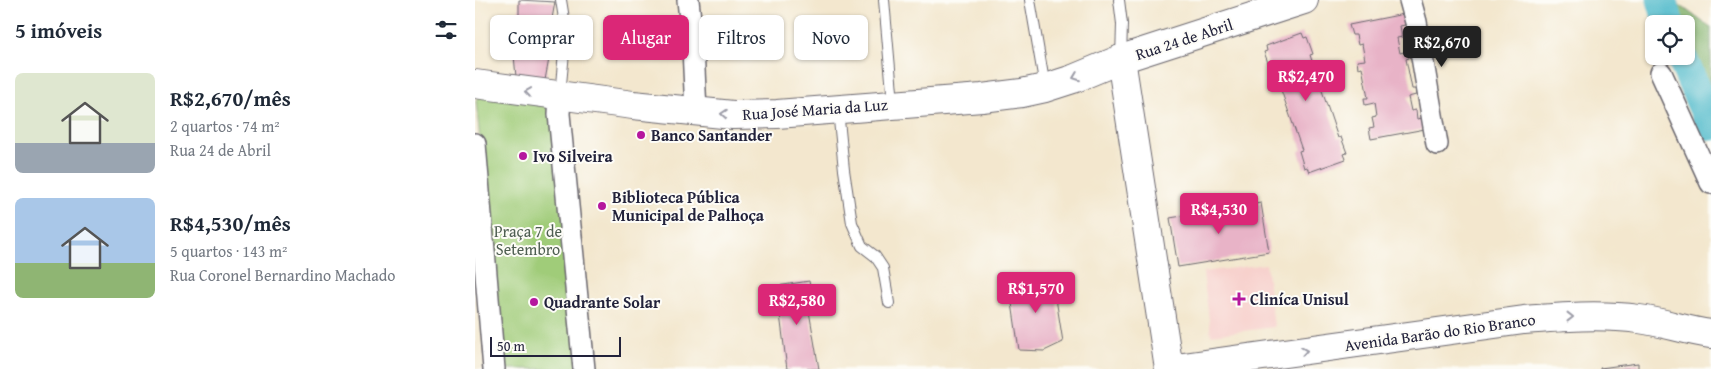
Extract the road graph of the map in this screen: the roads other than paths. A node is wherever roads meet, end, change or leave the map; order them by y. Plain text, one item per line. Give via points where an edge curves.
1 (561, 0) edge
2 (687, 0) edge
3 (883, 0) edge
4 (1029, 0) edge
5 (1119, 0) edge
6 (1304, 0) edge
7 (1410, 0) edge
8 (1121, 59) junction
9 (1661, 72) dead end
10 (475, 84) edge
11 (1045, 88) junction
12 (560, 96) junction
13 (893, 104) junction
14 (838, 109) junction
15 (696, 112) junction
16 (475, 144) edge
17 (1437, 144) dead end
18 (477, 181) edge
19 (1711, 184) edge
20 (889, 303) dead end
21 (1711, 334) edge
22 (494, 369) edge
23 (584, 369) edge
24 (1169, 369) edge

1 - 12 lane via 566,31
2 - 15 street
3 - 13 lane
4 - 11 lane
5 - 8 lane
6 - 8 main road, Rua 24 de Abril
7 - 17 street
8 -> 11 main road, Rua José Maria da Luz
8 - 24 main road
9 - 19 street
12 -> 10 main road, Rua José Maria da Luz
11 - 13 main road, Rua José Maria da Luz via 982,98
12 - 15 main road, Rua José Maria da Luz
12 - 23 street via 559,114
13 - 14 main road, Rua José Maria da Luz
14 -> 15 main road, Rua José Maria da Luz via 733,115
14 - 20 lane via 852,223 862,246 883,268
16 - 18 street
18 - 22 street
24 -> 21 main road, Avenida Barão do Rio Branco via 1563,317 1640,319

